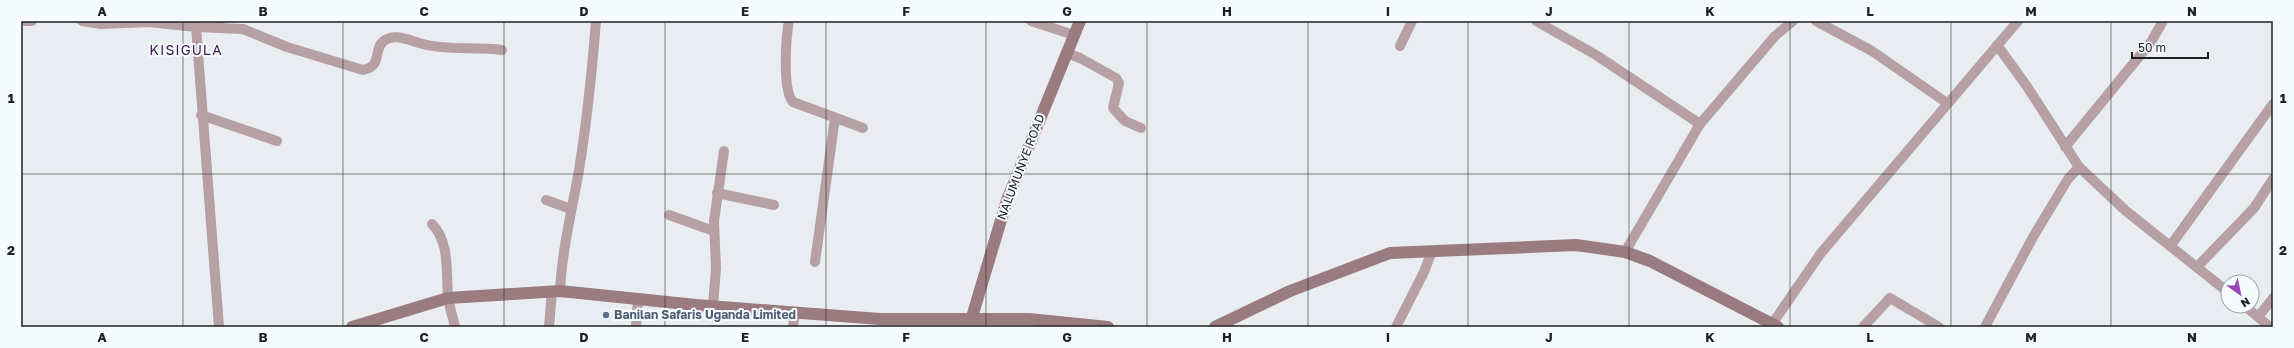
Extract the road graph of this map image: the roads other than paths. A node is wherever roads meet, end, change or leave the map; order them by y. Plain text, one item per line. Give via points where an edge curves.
1 (24, 21) edge
2 (32, 21) edge
3 (82, 21) edge
4 (596, 21) edge
5 (789, 21) edge
6 (1031, 21) edge
7 (1080, 21) edge
8 (1412, 21) edge
9 (1536, 21) edge
10 (1793, 21) edge
11 (1816, 21) edge
12 (2018, 21) edge
13 (2163, 21) edge
14 (220, 25) edge
15 (196, 27) junction
16 (1074, 34) junction
17 (1997, 45) junction
18 (1400, 46) dead end
19 (502, 50) dead end
20 (1066, 53) junction
21 (1947, 103) junction
22 (2273, 104) edge
23 (202, 115) junction
24 (835, 118) junction
25 (1700, 124) junction
26 (862, 128) dead end
27 (1140, 128) dead end
28 (277, 141) dead end
29 (2065, 148) junction
30 (724, 151) dead end
31 (2078, 167) junction
32 (2273, 179) edge
33 (717, 193) junction
34 (546, 200) dead end
35 (774, 205) dead end
36 (571, 209) junction
37 (669, 215) dead end
38 (432, 224) dead end
39 (714, 231) junction
40 (2171, 245) junction
41 (1432, 251) junction
42 (1625, 252) junction
43 (815, 262) dead end
44 (2197, 266) junction
45 (2220, 285) edge
46 (556, 291) junction
47 (448, 298) junction
48 (638, 298) junction
49 (2273, 298) edge
50 (713, 306) junction
51 (795, 312) junction
52 (2254, 314) edge
53 (972, 317) junction
54 (2258, 317) junction
55 (952, 322) edge
56 (1773, 326) edge
57 (219, 327) edge
58 (352, 327) edge
59 (455, 327) edge
60 (548, 327) edge
61 (636, 327) edge
62 (793, 327) edge
63 (1108, 327) edge
64 (1215, 327) edge
65 (1396, 327) edge
66 (1863, 327) edge
67 (1939, 327) edge
68 (1985, 327) edge
69 (2270, 327) edge

1 - 2 street
3 - 15 street via 101,24 149,22
4 - 36 street via 585,123
5 - 24 street via 786,73 789,98 792,102
6 - 16 street
7 - 16 street, NALUMUNYE ROAD
8 - 18 street
9 - 25 street via 1596,55
10 - 25 street via 1775,36
11 - 21 street via 1872,51
12 - 17 street
13 - 29 street via 2151,42
14 - 15 street
14 - 19 street via 243,29 287,47 363,70 375,64 380,46 383,41 390,38 436,46
15 - 23 street
16 - 20 street, NALUMUNYE ROAD
17 - 21 street
17 - 29 street via 2026,85
20 - 27 street via 1116,78 1119,83 1113,108 1125,121
20 - 53 street, NALUMUNYE ROAD via 1007,200
21 - 56 street via 1821,253
22 - 40 street
23 - 28 street
23 - 57 street
24 - 26 street
24 - 43 street
25 - 42 street
29 - 31 street
30 - 33 street
31 - 40 street via 2126,211
31 - 68 street via 2033,237
32 - 44 street via 2254,208
33 - 35 street
33 - 39 street
34 - 36 street
36 - 46 street
37 - 39 street
38 - 47 street via 444,247
39 - 50 street
40 - 44 street
41 - 42 street via 1490,251 1576,245
41 - 64 street via 1402,252 1380,257 1290,291
41 - 65 street
42 - 56 street via 1650,261
44 - 45 street
46 - 47 street
46 - 48 street
46 - 60 street
47 - 58 street
47 - 59 street
48 - 50 street
48 - 61 street
49 - 54 street
50 - 51 street
51 - 55 street
51 - 62 street
52 - 54 street
53 - 55 street
53 - 63 street via 1029,318
54 - 69 street
66 - 67 street via 1890,298

